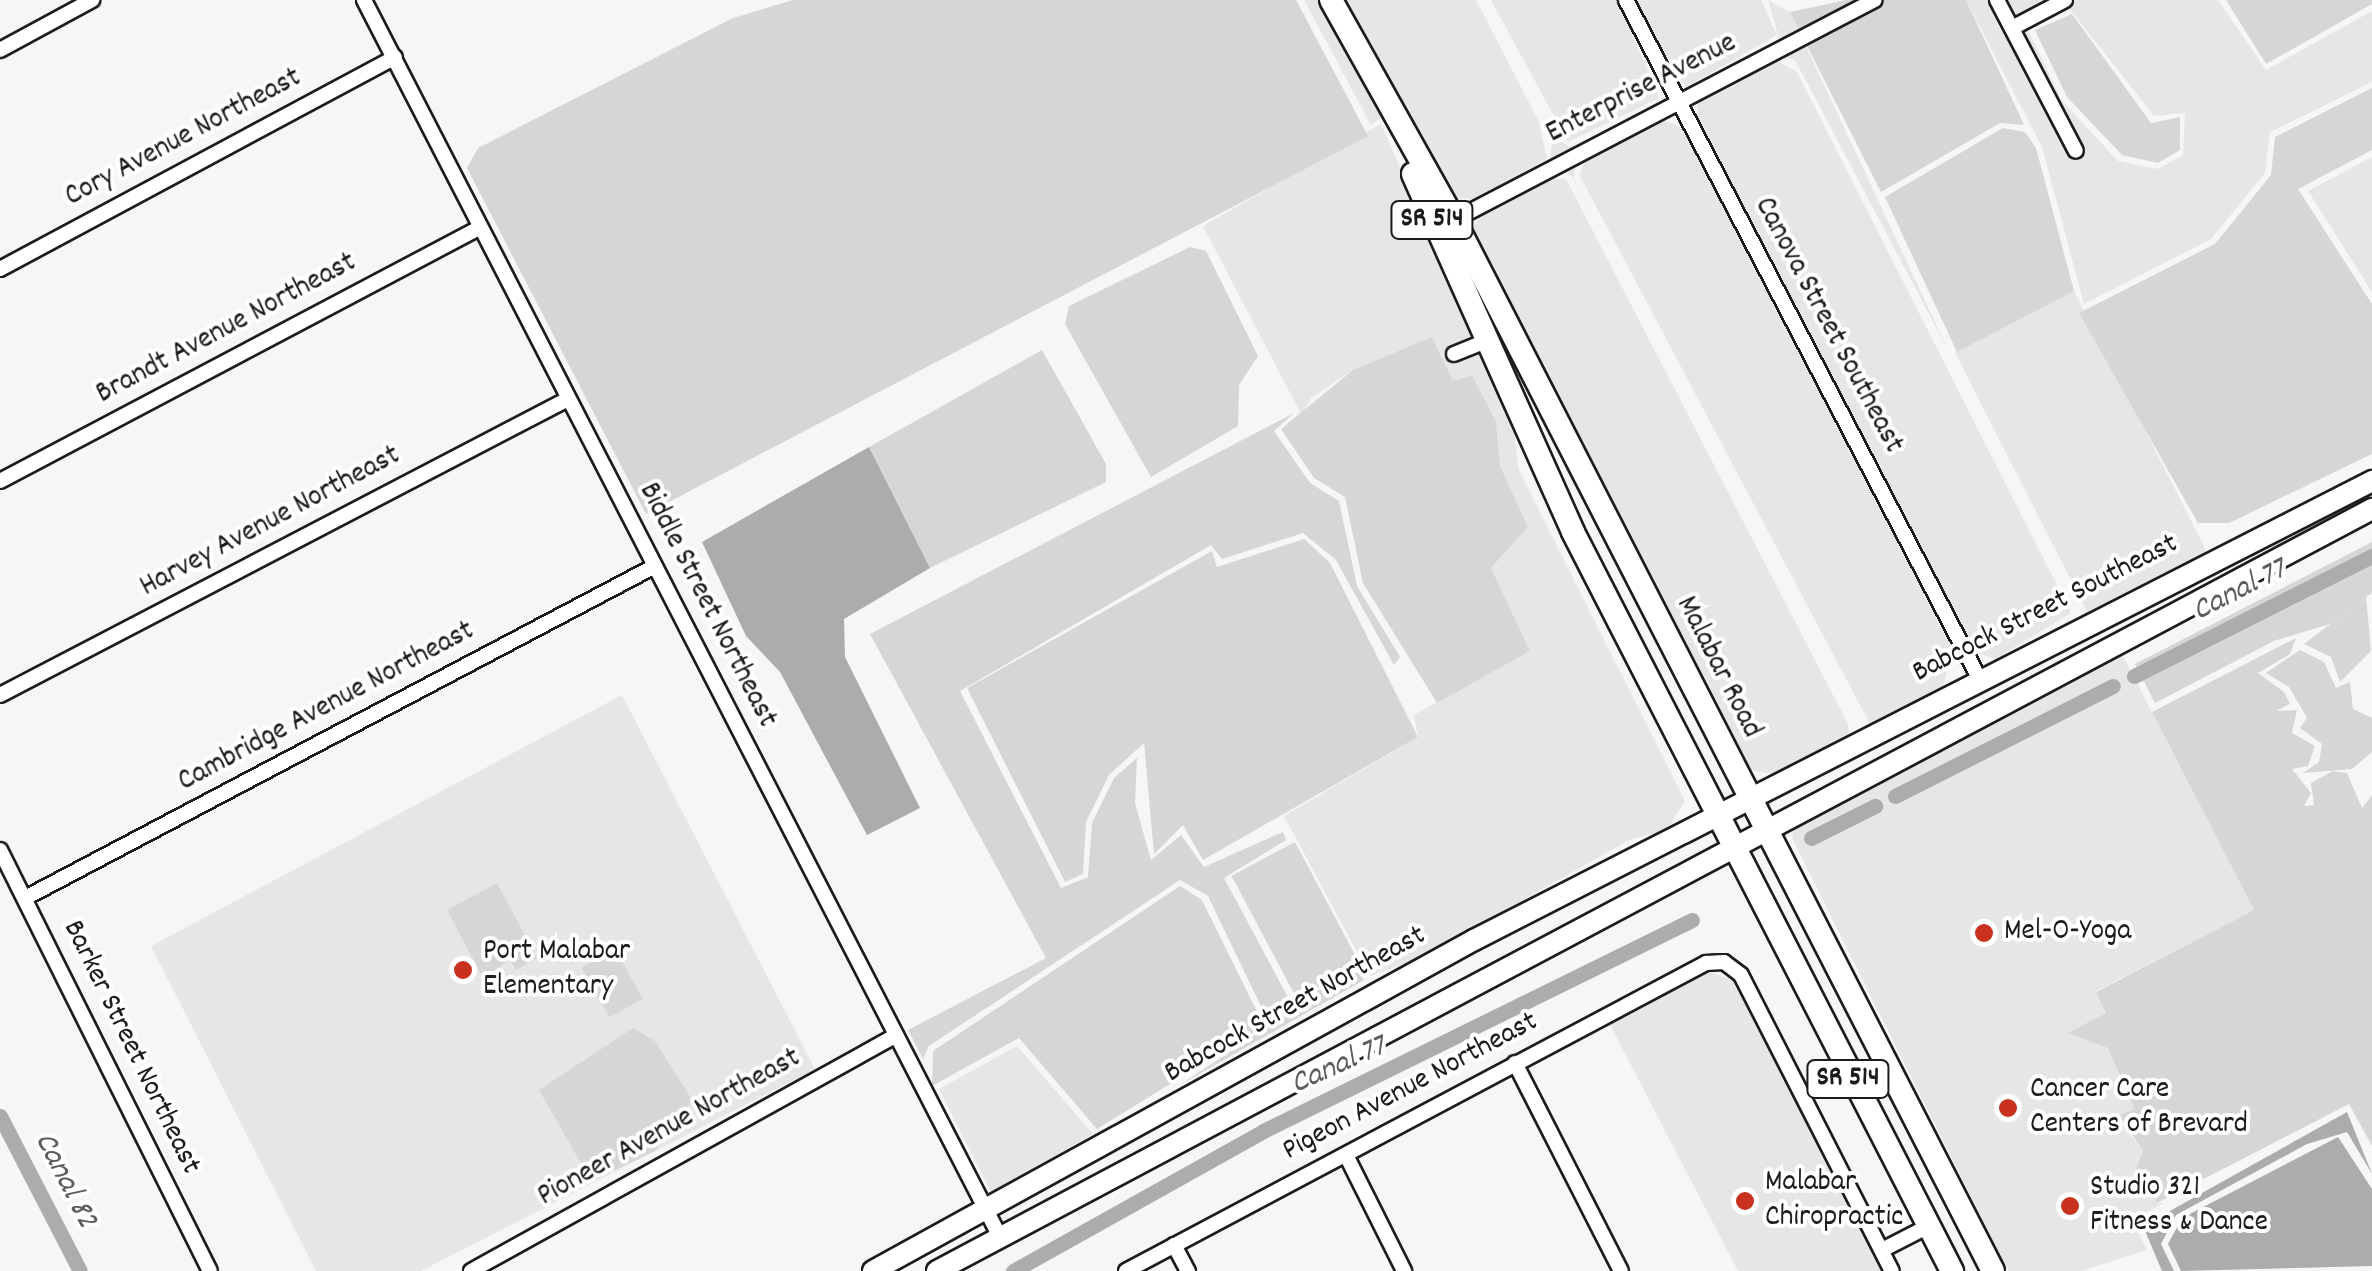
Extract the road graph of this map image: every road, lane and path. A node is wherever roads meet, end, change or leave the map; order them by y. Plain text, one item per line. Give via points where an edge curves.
1 (92, 0) edge
2 (364, 0) edge
3 (1331, 0) edge
4 (1626, 0) edge
5 (1874, 0) edge
6 (1998, 0) edge
7 (2066, 0) edge
8 (2012, 28) junction
9 (0, 50) edge
10 (395, 58) junction
11 (1679, 103) junction
12 (2076, 151) dead end
13 (1445, 224) junction
14 (480, 228) junction
15 (0, 269) edge
16 (1482, 342) junction
17 (1454, 354) dead end
18 (568, 399) junction
19 (1561, 432) junction
20 (0, 480) edge
21 (2372, 481) edge
22 (2372, 509) edge
23 (654, 566) junction
24 (1979, 678) junction
25 (0, 695) edge
26 (1750, 797) junction
27 (1714, 816) junction
28 (1764, 824) junction
29 (1728, 843) junction
30 (0, 850) edge
31 (25, 898) junction
32 (896, 1034) junction
33 (1289, 1044) junction
34 (1515, 1062) junction
35 (1268, 1090) junction
36 (1346, 1156) junction
37 (987, 1210) junction
38 (1929, 1226) junction
39 (1000, 1237) junction
40 (1174, 1245) junction
41 (1882, 1250) junction
42 (1991, 1267) edge
43 (210, 1271) edge
44 (471, 1271) edge
45 (874, 1271) edge
46 (937, 1271) edge
47 (1126, 1271) edge
48 (1188, 1271) edge
49 (1404, 1271) edge
50 (1621, 1271) edge
51 (1892, 1271) edge
52 (1952, 1271) edge

1 - 9 street
2 - 10 street, Biddle Street Northeast
3 - 13 main road, Malabar Road / SR 514
4 - 11 street, Canova Street Southeast
5 - 11 street, Enterprise Avenue
6 - 8 street
7 - 8 street
8 - 12 street
10 - 14 street, Biddle Street Northeast
10 - 15 street, Cory Avenue Northeast
11 - 13 street, Enterprise Avenue
11 - 24 street, Canova Street Southeast
13 - 16 main road, Malabar Road / SR 514
13 - 19 main road, Malabar Road / SR 514
14 - 18 street, Biddle Street Northeast
14 - 20 street, Brandt Avenue Northeast
16 - 17 street
16 - 19 main road via 1508,344
16 - 27 main road, Malabar Road / SR 514
18 - 23 street, Biddle Street Northeast
18 - 25 street, Harvey Avenue Northeast
19 - 26 main road, Malabar Road / SR 514
21 - 24 main road, Babcock Street Southeast
22 - 28 main road
23 - 31 street, Cambridge Avenue Northeast
23 - 32 street, Biddle Street Northeast
24 - 26 main road, Babcock Street Southeast
26 - 27 main road, Babcock Street Northeast
26 - 28 main road, Malabar Road / SR 514
27 - 29 main road, Malabar Road / SR 514
27 - 33 main road, Babcock Street Northeast
28 - 29 main road, Babcock Street Northeast
28 - 42 main road, Malabar Road / SR 514
29 - 35 main road, Babcock Street Northeast
29 - 38 main road, Malabar Road / SR 514
30 - 31 street, Barker Street Northeast
31 - 43 street, Barker Street Northeast
32 - 37 street, Biddle Street Northeast
32 - 44 street, Pioneer Avenue Northeast
33 - 35 main road via 1293,1054
33 - 37 main road, Babcock Street Northeast
34 - 36 street, Pigeon Avenue Northeast
34 - 41 street, Pigeon Avenue Northeast via 1724,962 1740,975
34 - 50 street
35 - 39 main road, Babcock Street Northeast
36 - 40 street, Pigeon Avenue Northeast
36 - 49 street
37 - 39 street, Biddle Street Northeast
37 - 45 main road, Babcock Street Northeast
38 - 41 street
38 - 42 main road
38 - 52 main road, Malabar Road / SR 514
39 - 46 main road, Babcock Street Northeast
40 - 47 street, Pigeon Avenue Northeast
40 - 48 street
41 - 51 street

